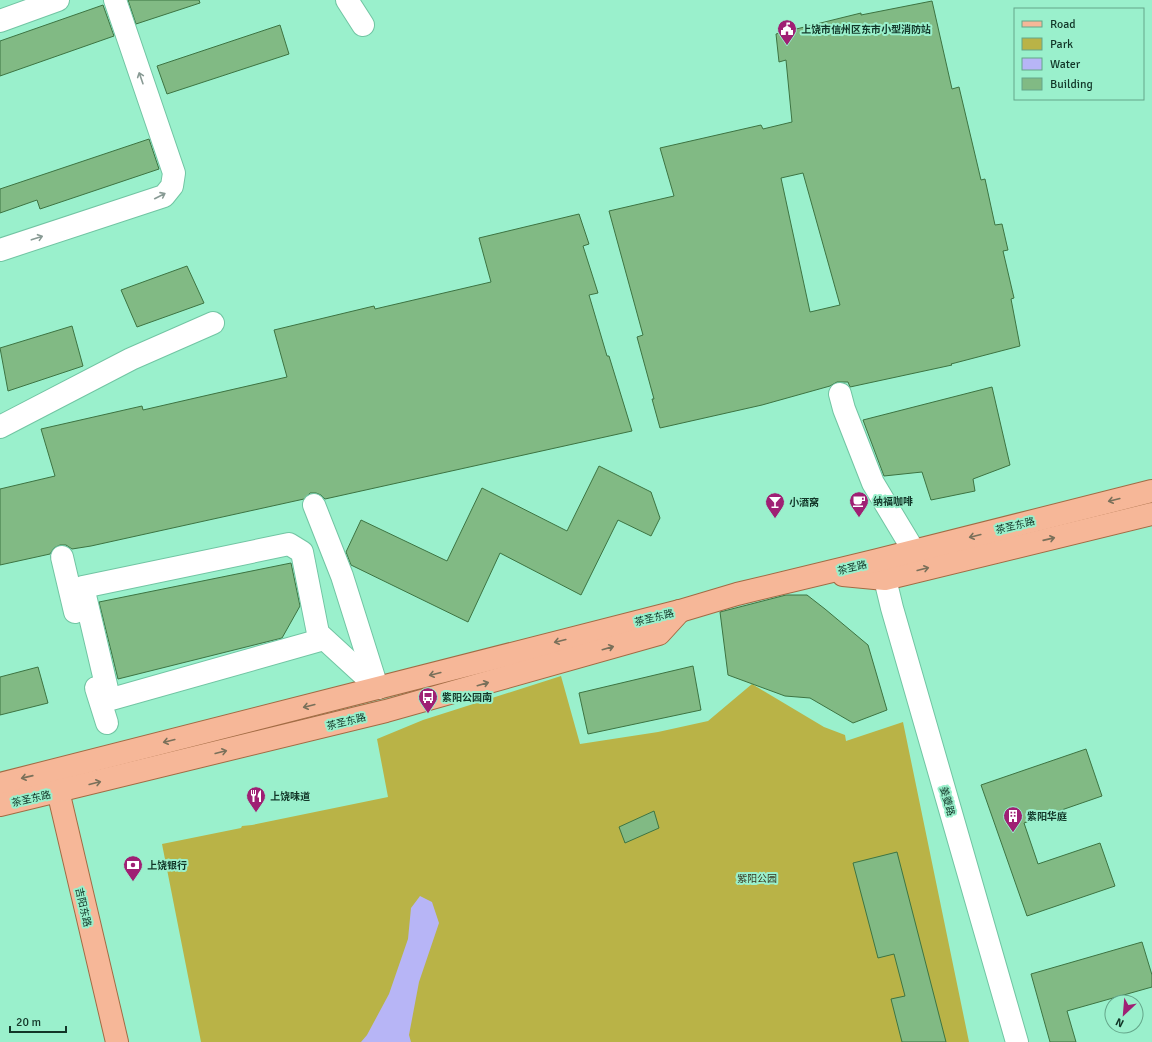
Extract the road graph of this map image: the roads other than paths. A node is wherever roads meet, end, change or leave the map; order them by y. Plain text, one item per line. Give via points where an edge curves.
1 (58, 0) edge
2 (115, 0) edge
3 (347, 0) edge
4 (0, 21) edge
5 (363, 25) dead end
6 (0, 250) edge
7 (213, 323) dead end
8 (840, 394) dead end
9 (0, 427) edge
10 (1152, 491) edge
11 (314, 505) dead end
12 (1152, 514) edge
13 (914, 551) junction
14 (62, 557) dead end
15 (882, 569) junction
16 (826, 573) joint
17 (680, 611) junction
18 (324, 639) junction
19 (378, 688) junction
20 (101, 702) junction
21 (386, 711) junction
22 (107, 723) dead end
23 (53, 771) junction
24 (0, 784) edge
25 (57, 792) junction
26 (0, 805) edge
27 (117, 1042) edge
28 (1017, 1042) edge

1 - 4 street
6 -> 2 street via 164,196 172,186 174,174
3 - 5 street
7 - 9 street via 131,359
8 - 13 street via 873,483
10 -> 13 main road, 茶圣东路
11 - 19 street via 342,576
15 -> 12 main road
13 - 15 main road, 茶圣东路
14 - 20 street
15 - 16 main road, 茶圣路
15 - 28 street, 姜夔路
16 - 17 main road, 茶圣东路 via 737,594
17 -> 19 main road, 茶圣东路
21 -> 17 main road, 茶圣东路 via 658,634
18 - 19 street
18 - 20 street
18 - 20 street via 318,633 302,552 289,544 83,587 107,689
19 - 21 street
19 -> 23 main road, 茶圣东路
20 - 22 street
25 -> 21 main road, 茶圣东路
23 -> 24 main road, 茶圣东路
23 - 25 main road, 吉阳东路
25 - 26 main road, 茶圣东路
25 - 27 main road, 吉阳东路

